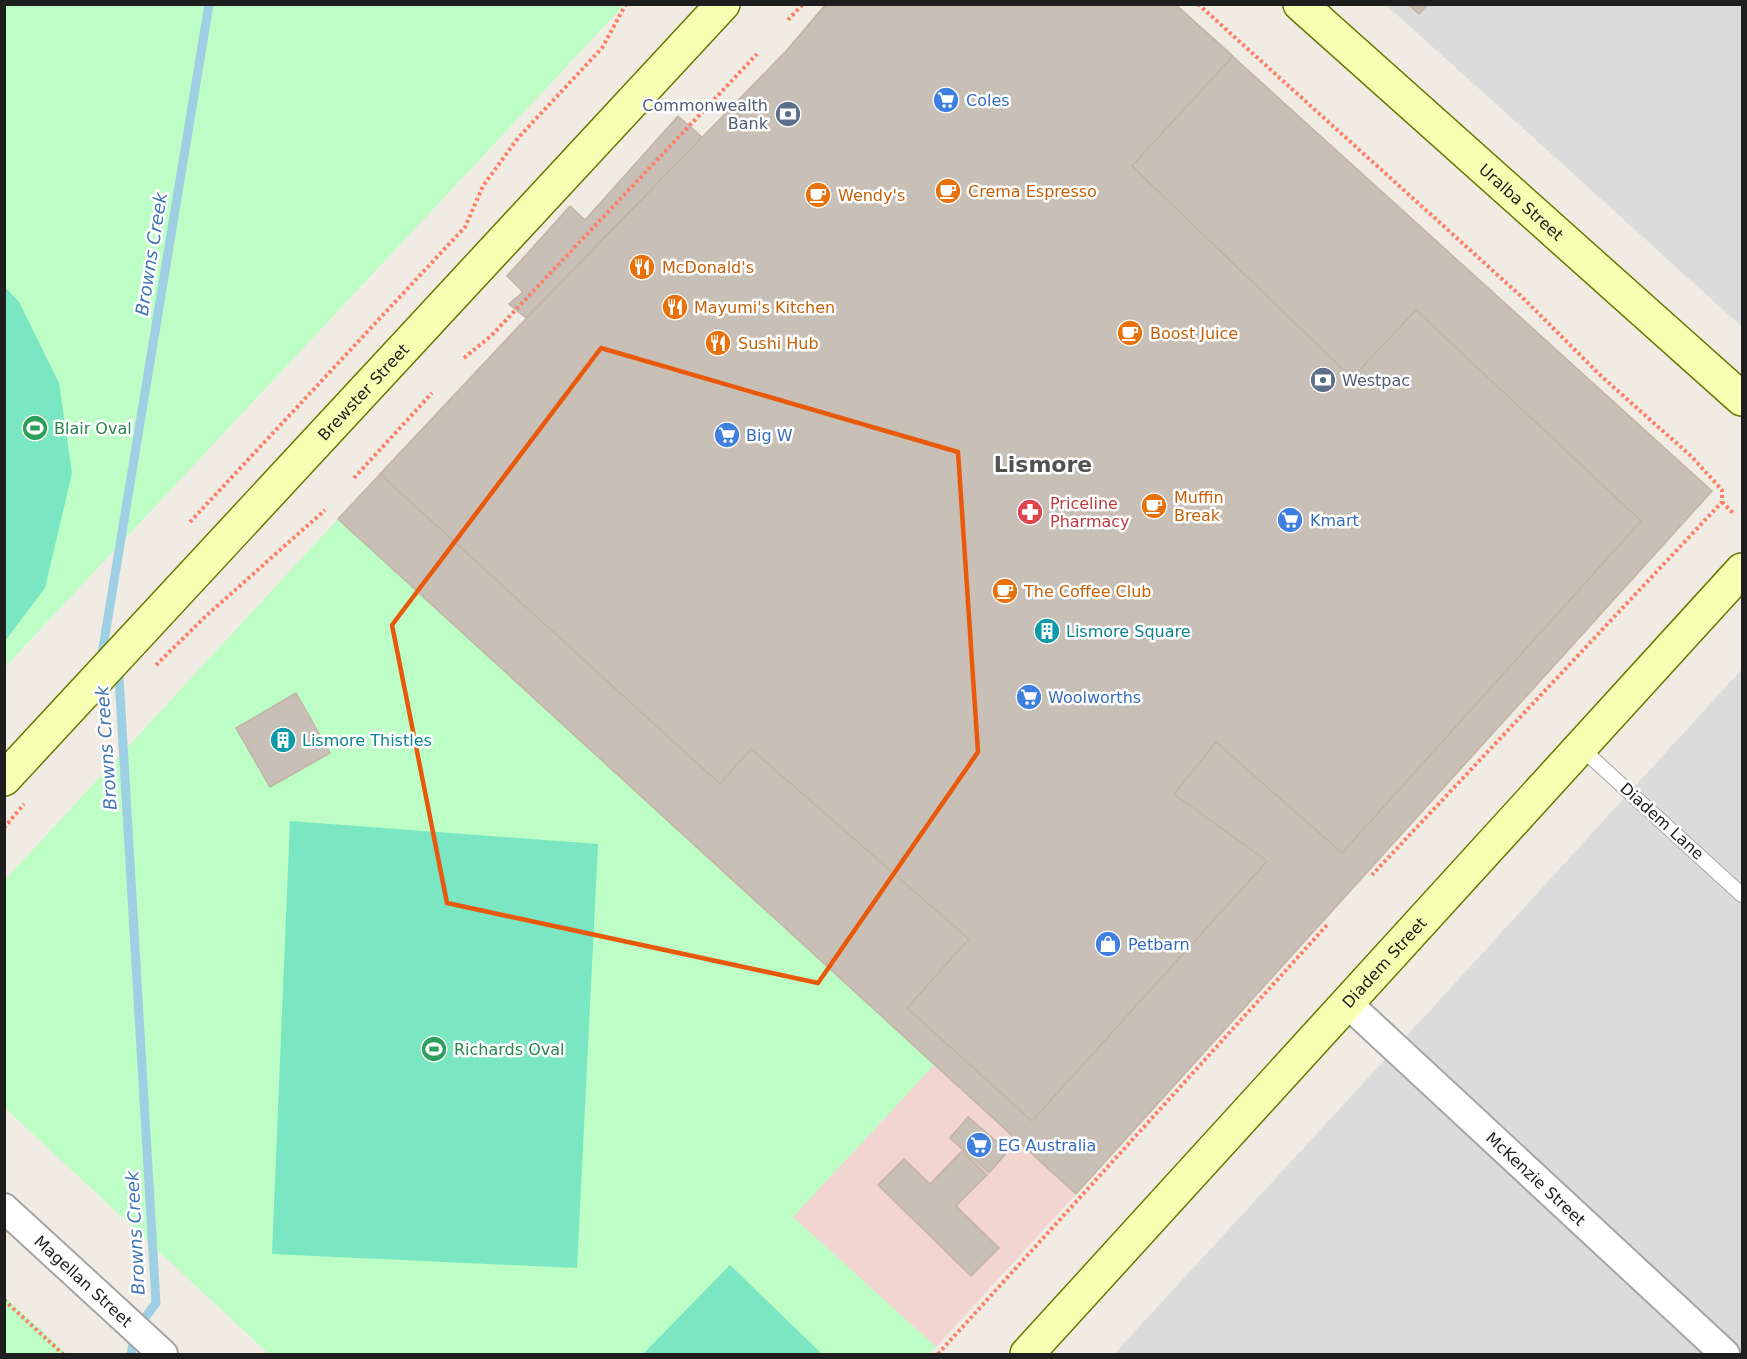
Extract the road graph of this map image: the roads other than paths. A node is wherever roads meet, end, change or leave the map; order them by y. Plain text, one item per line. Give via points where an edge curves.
1 (723, 4) edge
2 (1300, 4) edge
3 (1743, 399) edge
4 (1743, 570) edge
5 (1581, 748) junction
6 (4, 779) edge
7 (1743, 895) edge
8 (1347, 1004) junction
9 (4, 1208) edge
10 (156, 1348) edge
11 (1027, 1354) edge
12 (1725, 1354) edge

1 - 6 street, Brewster Street
2 - 3 street, Uralba Street
4 - 5 street, Diadem Street
5 - 7 lane, Diadem Lane
5 - 8 street, Diadem Street
8 - 11 street, Diadem Street
8 - 12 street, McKenzie Street
9 - 10 street, Magellan Street

